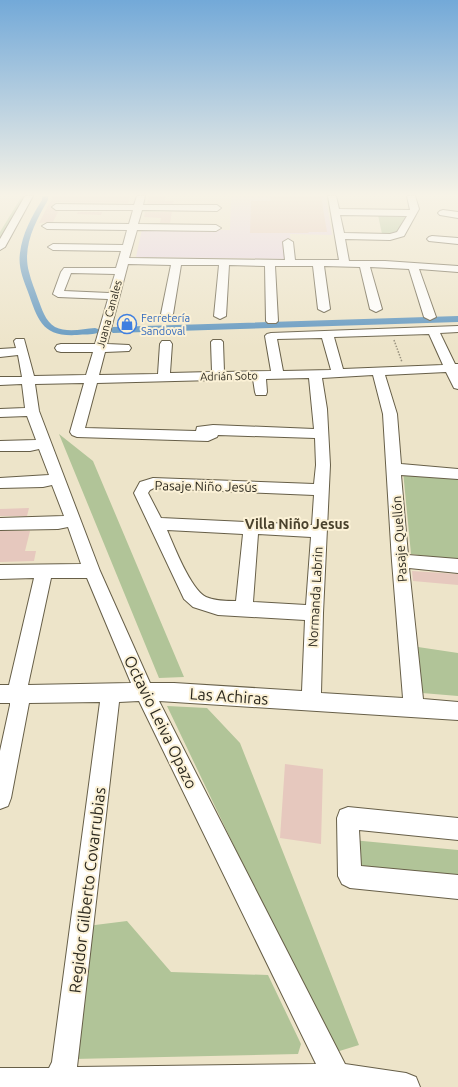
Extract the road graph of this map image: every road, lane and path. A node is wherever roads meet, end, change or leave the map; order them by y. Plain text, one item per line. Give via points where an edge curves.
1 (53, 247) dead end
2 (288, 247) edge
3 (342, 247) edge
4 (127, 248) joint
5 (176, 262) junction
6 (224, 262) junction
7 (270, 263) junction
8 (290, 263) junction
9 (318, 263) junction
10 (345, 264) junction
11 (364, 264) junction
12 (122, 266) junction
13 (413, 266) junction
14 (458, 269) edge
15 (114, 296) junction
16 (324, 309) dead end
17 (376, 309) dead end
18 (167, 314) dead end
19 (220, 316) dead end
20 (430, 317) dead end
21 (272, 321) dead end
22 (458, 329) edge
23 (433, 330) junction
24 (391, 331) junction
25 (327, 334) junction
26 (217, 342) dead end
27 (166, 344) dead end
28 (61, 348) dead end
29 (99, 348) junction
30 (125, 348) dead end
31 (0, 353) edge
32 (455, 368) edge
33 (406, 370) junction
34 (378, 372) junction
35 (338, 373) junction
36 (315, 374) junction
37 (259, 375) junction
38 (278, 375) junction
39 (218, 376) junction
40 (164, 378) junction
41 (91, 379) junction
42 (0, 381) edge
43 (28, 381) junction
44 (458, 385) edge
45 (261, 392) dead end
46 (32, 411) junction
47 (0, 413) edge
48 (322, 434) junction
49 (43, 443) junction
50 (0, 446) edge
51 (394, 469) junction
52 (458, 474) edge
53 (57, 479) junction
54 (0, 483) edge
55 (322, 490) junction
56 (72, 520) junction
57 (0, 524) edge
58 (157, 524) junction
59 (251, 528) junction
60 (319, 531) junction
61 (400, 561) junction
62 (458, 566) edge
63 (44, 571) junction
64 (92, 571) junction
65 (0, 572) edge
66 (244, 609) junction
67 (314, 613) junction
68 (144, 691) junction
69 (112, 692) junction
70 (19, 693) junction
71 (0, 694) edge
72 (311, 701) junction
73 (414, 708) junction
74 (458, 711) edge
75 (0, 798) edge
76 (458, 829) edge
77 (458, 887) edge
78 (0, 1082) edge
79 (340, 1082) edge
80 (57, 1084) edge
81 (160, 1084) edge
82 (406, 1087) edge

1 - 4 street
2 - 8 street
3 - 10 street
4 - 12 street, Juana Canales
5 - 6 street
5 - 12 street
5 - 18 street
6 - 7 street
6 - 19 street
7 - 8 street
7 - 21 street
8 - 9 street
9 - 10 street
9 - 16 street
10 - 11 street
11 - 13 street
11 - 17 street
12 - 15 street, Juana Canales
12 - 15 street via 68,270 58,294
13 - 14 street
13 - 20 street
15 - 29 street, Juana Canales
22 - 23 street
23 - 24 street
23 - 32 street
24 - 25 street
24 - 33 path
25 - 35 street
25 - 38 street via 271,336
26 - 39 street
27 - 40 street
28 - 29 street
29 - 30 street
29 - 41 street, Juana Canales
31 - 43 street, Octavio Leiva Opazo via 21,346
32 - 33 street, Adrián Soto
32 - 44 street
33 - 34 street, Adrián Soto
34 - 35 street, Adrián Soto
34 - 51 street, Pasaje Quellón via 390,414
35 - 36 street, Adrián Soto
36 - 38 street, Adrián Soto
36 - 48 street, Normanda Labrin
37 - 38 street, Adrián Soto
37 - 39 street, Adrián Soto
37 - 45 street
39 - 40 street, Adrián Soto
40 - 41 street, Adrián Soto
41 - 43 street, Adrián Soto
41 - 48 street, Juana Canales via 77,432 210,436 213,430
42 - 43 street, Adrián Soto
43 - 46 street, Octavio Leiva Opazo
46 - 47 street
46 - 49 street, Octavio Leiva Opazo
48 - 55 street, Normanda Labrin
49 - 50 street via 30,446
49 - 53 street, Octavio Leiva Opazo
51 - 52 street
51 - 61 street, Pasaje Quellón
53 - 54 street via 43,482
53 - 56 street, Octavio Leiva Opazo
55 - 58 street, Pasaje Niño Jesús via 153,483 145,486 141,493
55 - 60 street, Normanda Labrin
56 - 57 street via 58,523
56 - 64 street, Octavio Leiva Opazo
58 - 59 street
58 - 66 street, Pasaje Niño Jesús via 179,573 194,598 211,607
59 - 60 street
59 - 66 street
60 - 67 street, Normanda Labrin
61 - 62 street
61 - 73 street, Pasaje Quellón
63 - 64 street
63 - 65 street
63 - 70 street via 18,686
64 - 68 street, Octavio Leiva Opazo
66 - 67 street, Pasaje Niño Jesús
67 - 72 street, Normanda Labrin
68 - 69 street, Las Achiras
68 - 72 street, Las Achiras
68 - 79 street, Octavio Leiva Opazo
69 - 70 street, Las Achiras
69 - 80 street, Regidor Gilberto Covarrubias via 65,1062
70 - 71 street, Las Achiras
70 - 75 street via 20,705
72 - 73 street, Las Achiras
73 - 74 street, Las Achiras
76 - 77 street via 348,818 350,876
78 - 80 street
79 - 81 street
79 - 82 street
80 - 81 street

